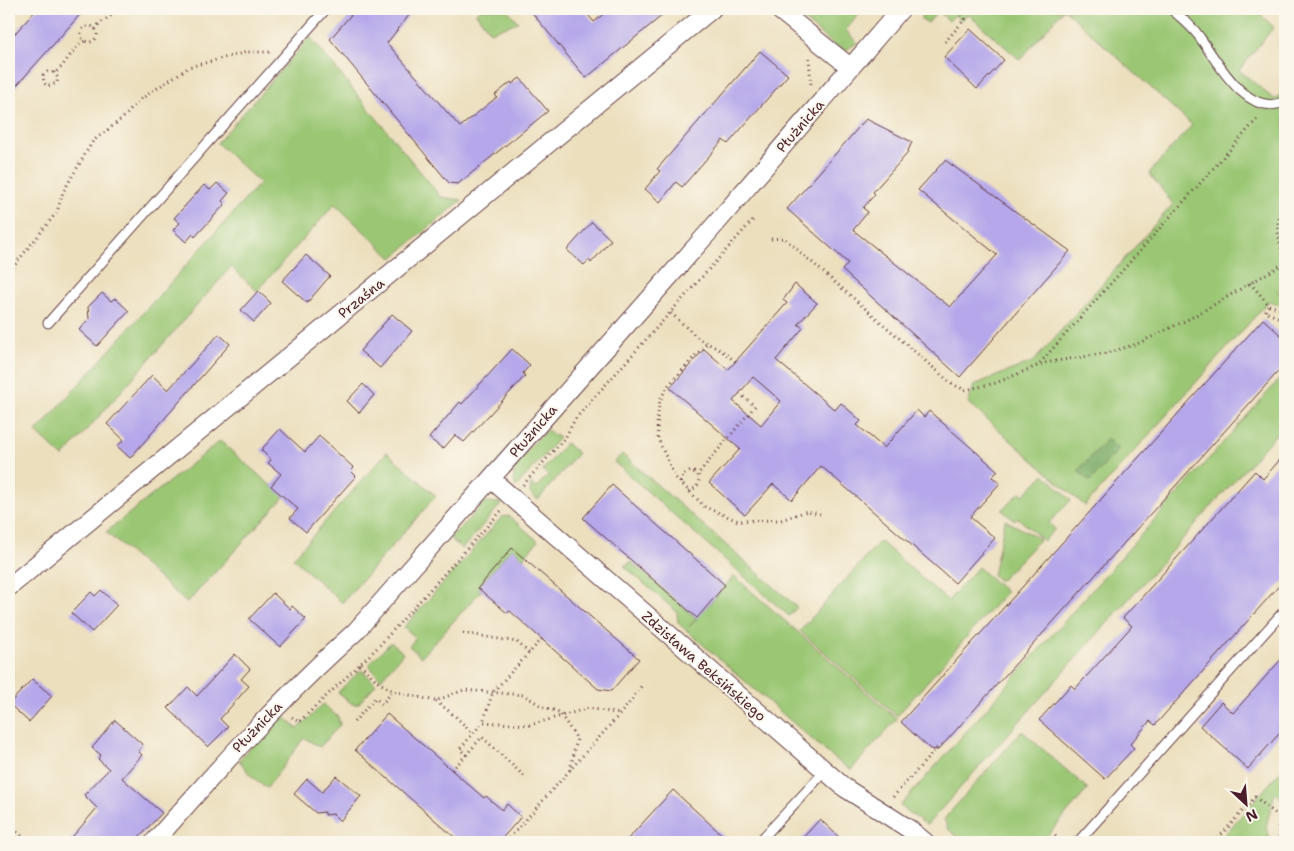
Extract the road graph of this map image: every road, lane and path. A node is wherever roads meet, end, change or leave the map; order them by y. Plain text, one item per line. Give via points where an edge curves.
1 (120, 9) edge
2 (326, 9) edge
3 (712, 9) edge
4 (778, 9) edge
5 (901, 9) edge
6 (966, 9) edge
7 (1171, 9) edge
8 (95, 29) junction
9 (85, 41) junction
10 (945, 42) dead end
11 (808, 49) dead end
12 (286, 53) junction
13 (850, 67) junction
14 (54, 72) junction
15 (1285, 101) edge
16 (821, 102) junction
17 (1270, 106) junction
18 (1285, 203) edge
19 (771, 239) dead end
20 (1285, 263) edge
21 (9, 272) edge
22 (1250, 283) junction
23 (1269, 305) junction
24 (1285, 311) edge
25 (671, 313) dead end
26 (1285, 320) edge
27 (48, 323) dead end
28 (706, 344) junction
29 (736, 362) dead end
30 (1039, 364) junction
31 (740, 394) dead end
32 (698, 474) junction
33 (491, 479) junction
34 (681, 483) junction
35 (689, 491) junction
36 (820, 514) dead end
37 (9, 587) edge
38 (1285, 610) edge
39 (464, 633) dead end
40 (542, 639) dead end
41 (529, 653) junction
42 (360, 664) dead end
43 (642, 685) dead end
44 (393, 691) junction
45 (493, 692) junction
46 (435, 701) junction
47 (620, 714) junction
48 (562, 716) junction
49 (354, 722) dead end
50 (483, 722) junction
51 (473, 734) junction
52 (937, 748) dead end
53 (466, 755) junction
54 (452, 770) dead end
55 (570, 770) junction
56 (825, 771) junction
57 (524, 776) dead end
58 (888, 803) dead end
59 (1285, 814) edge
60 (1282, 818) junction
61 (9, 826) edge
62 (1055, 836) dead end
63 (30, 842) edge
64 (154, 842) edge
65 (506, 842) edge
66 (759, 842) edge
67 (925, 842) edge
68 (1062, 842) edge
69 (1078, 842) edge
70 (1215, 842) edge
71 (1280, 842) edge

1 - 8 path
2 - 12 lane
3 - 37 street, Przaśna
4 - 13 street
5 - 13 street, Płużnicka
6 - 10 path via 961,15 966,19
7 - 17 lane via 1190,25 1230,80 1248,97
8 - 9 path via 97,36 94,40
8 - 9 path via 83,29
9 - 14 path via 78,44 73,54
11 - 16 path via 812,92
12 - 21 path via 247,52 196,64 141,99 93,141 63,192 57,212
12 - 27 lane
13 - 16 street, Płużnicka
14 - 14 path via 43,75 48,86 57,83
15 - 17 lane
16 - 33 street, Płużnicka
17 - 30 path
18 - 20 path via 1277,234
19 - 30 path via 784,238 957,388 979,388
20 - 22 path
22 - 23 path
22 - 30 path via 1191,318 1137,344 1107,354
23 - 24 path
23 - 26 path via 1266,312
25 - 28 path
28 - 29 path
28 - 34 path via 668,386 659,406 658,439 664,457
31 - 32 path via 755,406
32 - 34 path via 691,471 683,475
32 - 35 path via 697,487
33 - 56 street, Zdzisława Beksińskiego
33 - 64 street, Płużnicka via 355,632 306,675
34 - 35 path
35 - 36 path via 705,507 738,521 781,520 808,511
38 - 69 lane
39 - 41 path via 517,642
40 - 41 path
41 - 45 path
42 - 44 path via 378,682
43 - 47 path
44 - 46 path
44 - 49 path via 382,704 375,698
45 - 46 path via 464,690
45 - 48 path via 524,695
45 - 50 path
46 - 51 path
47 - 48 path via 589,708
47 - 55 path
48 - 50 path via 530,725
48 - 55 path via 577,739
50 - 51 path
51 - 53 path via 460,749
52 - 58 path
53 - 54 path
53 - 57 path via 482,738
55 - 65 path
56 - 66 lane
56 - 67 street, Zdzisława Beksińskiego
59 - 60 path
60 - 70 path via 1255,797
60 - 71 path via 1278,822
61 - 63 path
62 - 68 path

